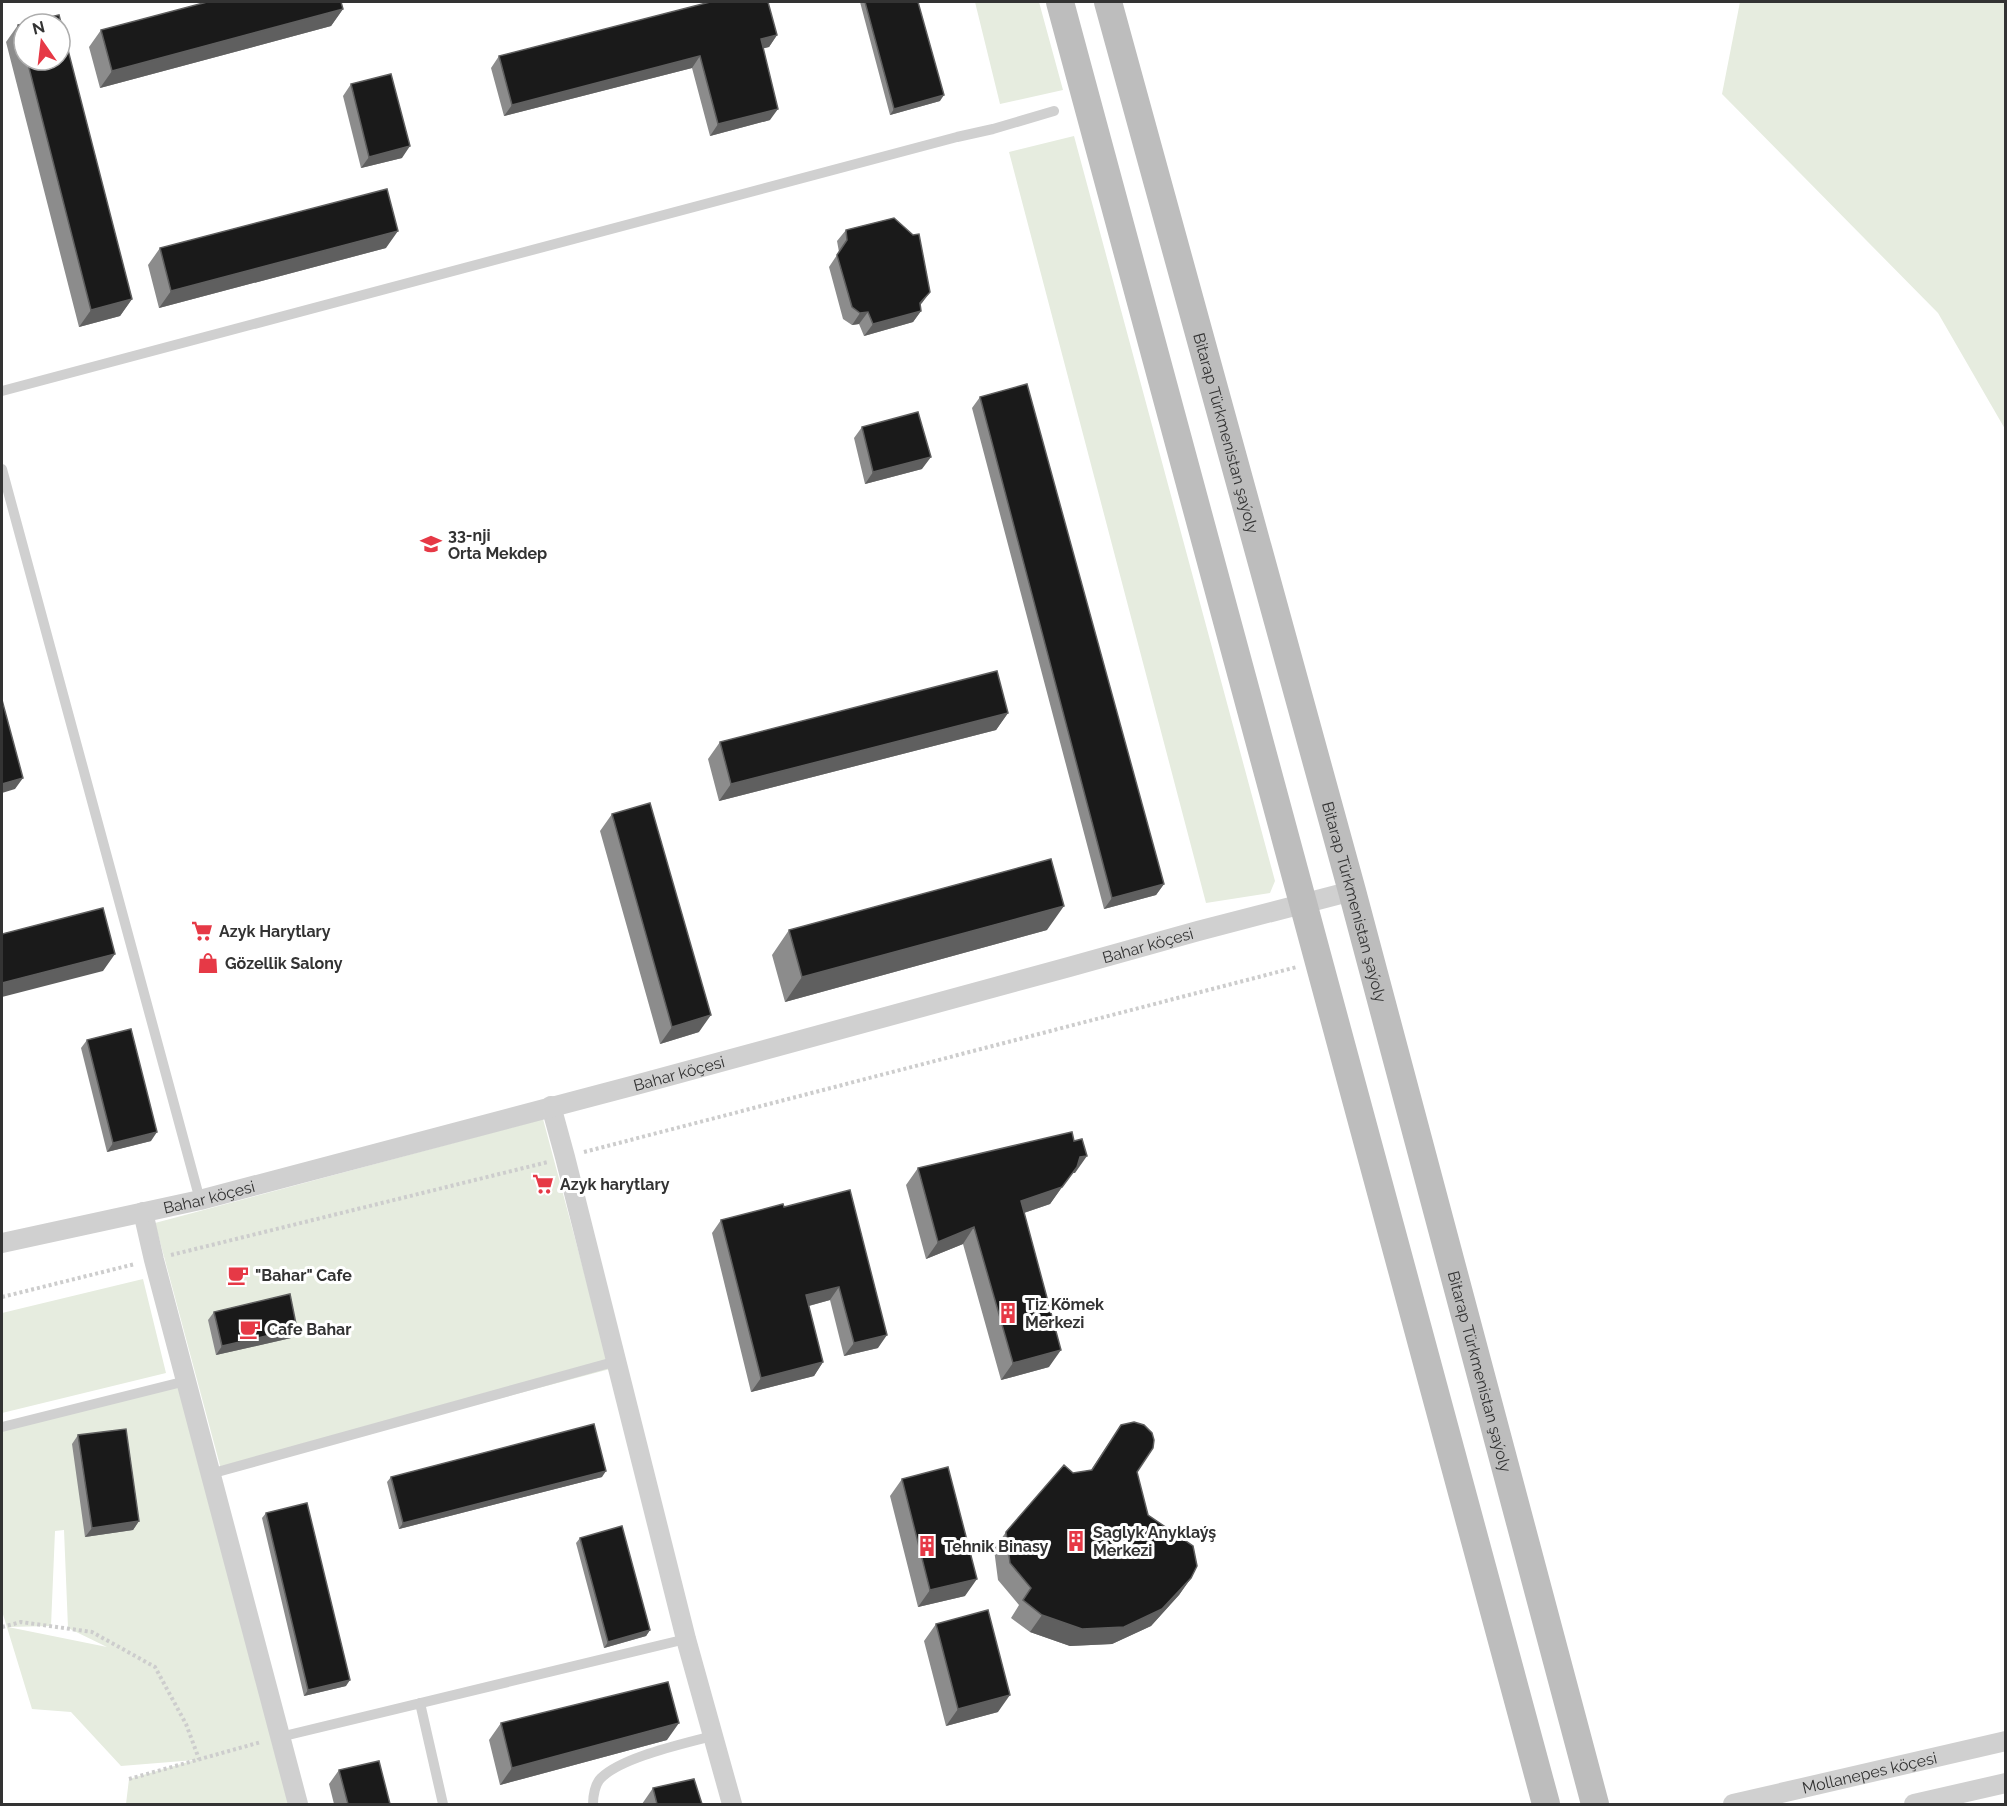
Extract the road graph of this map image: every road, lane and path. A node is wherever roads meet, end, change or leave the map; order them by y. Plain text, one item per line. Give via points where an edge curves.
1 (1060, 2) edge
2 (1108, 2) edge
3 (1054, 111) dead end
4 (2, 391) edge
5 (2, 469) edge
6 (1352, 891) junction
7 (1303, 904) junction
8 (1319, 962) junction
9 (551, 1106) junction
10 (565, 1157) junction
11 (200, 1200) junction
12 (143, 1212) junction
13 (2, 1243) edge
14 (154, 1260) junction
15 (2, 1298) edge
16 (617, 1361) junction
17 (186, 1381) junction
18 (2, 1427) edge
19 (210, 1473) junction
20 (2, 1627) edge
21 (686, 1640) junction
22 (420, 1703) junction
23 (712, 1736) junction
24 (280, 1737) junction
25 (2006, 1741) edge
26 (199, 1760) junction
27 (129, 1779) dead end
28 (2006, 1783) edge
29 (298, 1804) edge
30 (443, 1804) edge
31 (593, 1804) edge
32 (732, 1804) edge
33 (1546, 1804) edge
34 (1595, 1804) edge
35 (1733, 1804) edge
36 (1914, 1804) edge

1 - 7 main road
2 - 6 main road, Bitarap Türkmenistan şaýoly
3 - 4 lane
5 - 11 lane
6 - 7 street, Bahar köçesi
6 - 34 main road, Bitarap Türkmenistan şaýoly
7 - 8 main road
7 - 9 street, Bahar köçesi
8 - 10 path
8 - 33 main road
9 - 10 street
9 - 11 street, Bahar köçesi
10 - 14 path
10 - 16 street
11 - 12 street, Bahar köçesi
12 - 13 street, Bahar köçesi
12 - 14 street
14 - 15 path
14 - 17 street
16 - 19 lane
16 - 21 street
17 - 18 lane
17 - 19 street
19 - 24 street
20 - 26 path via 21,1622 92,1632 155,1667 186,1724
21 - 22 lane
21 - 23 street
22 - 24 lane
22 - 30 lane
23 - 31 lane via 630,1760 601,1778
23 - 32 street
24 - 26 path
24 - 29 street
25 - 35 street, Mollanepes köçesi
26 - 27 path
28 - 36 street

